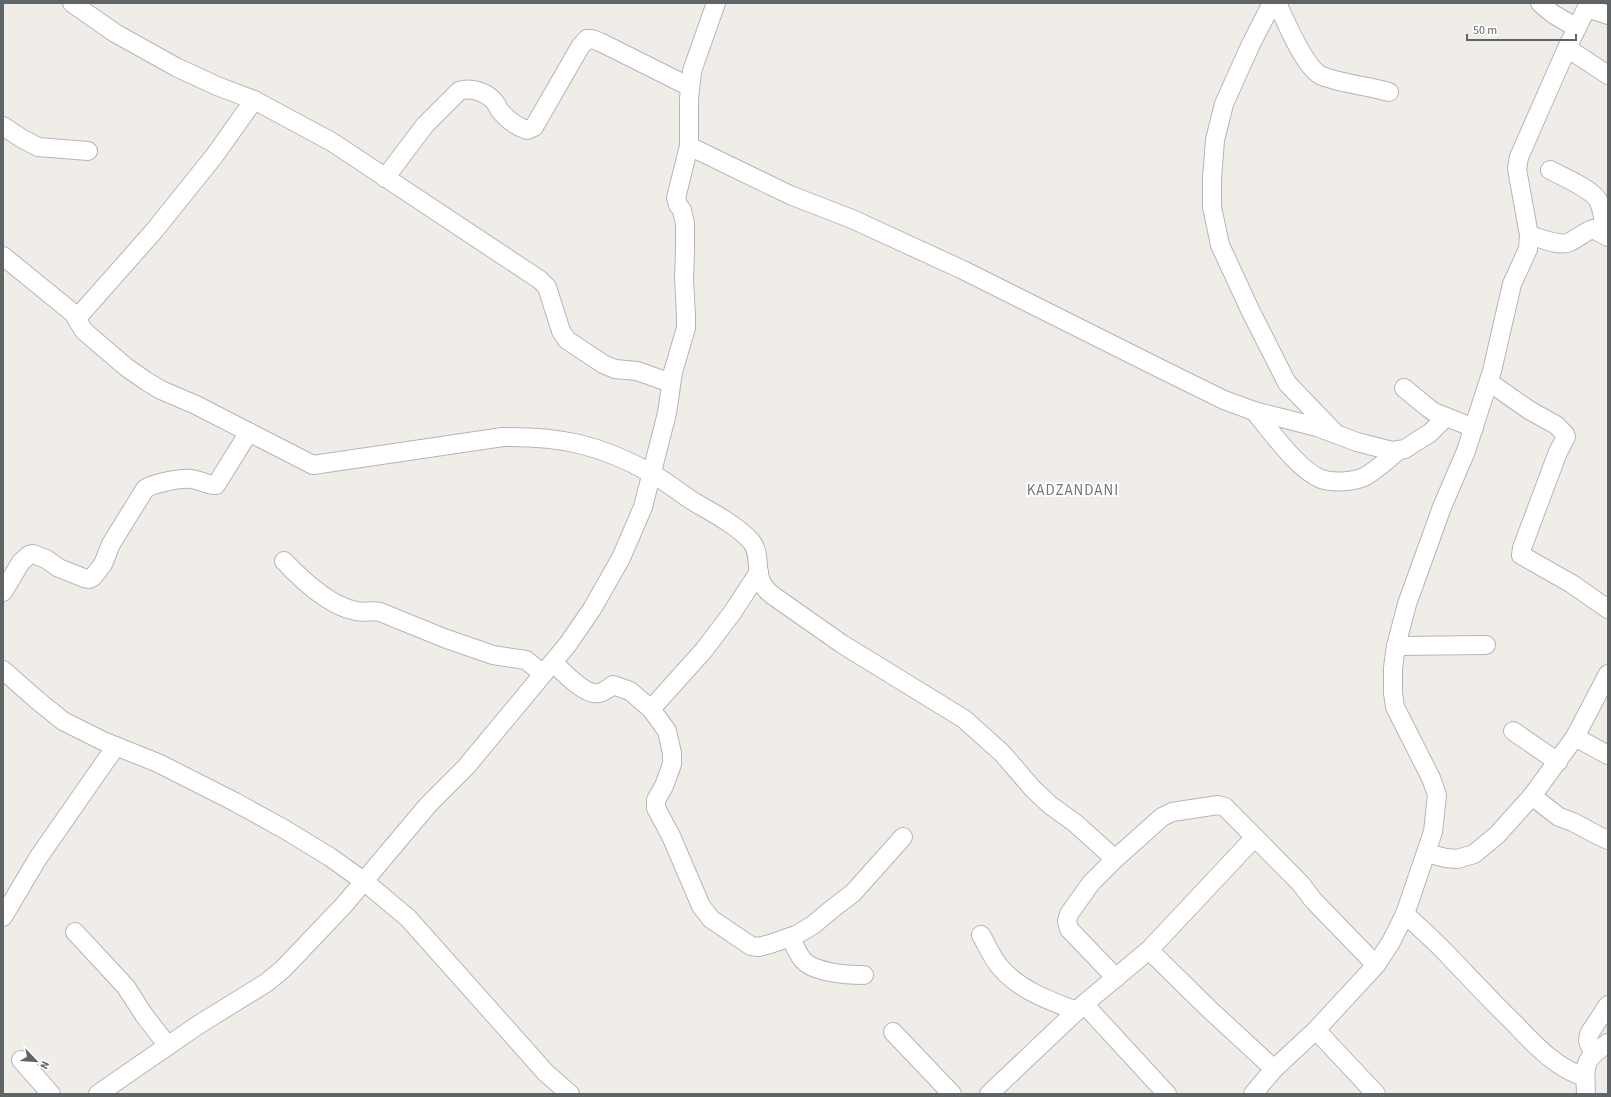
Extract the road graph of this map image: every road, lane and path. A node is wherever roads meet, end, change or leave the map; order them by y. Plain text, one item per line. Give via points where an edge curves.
1 (72, 3) edge
2 (716, 3) edge
3 (1272, 3) edge
4 (1277, 3) edge
5 (1540, 3) edge
6 (1588, 5) edge
7 (1608, 15) edge
8 (1576, 28) junction
9 (1567, 48) junction
10 (1608, 75) edge
11 (690, 87) junction
12 (1389, 92) dead end
13 (254, 100) junction
14 (3, 126) edge
15 (689, 146) junction
16 (88, 151) dead end
17 (1550, 170) dead end
18 (385, 178) junction
19 (1529, 235) junction
20 (1606, 235) edge
21 (3, 256) edge
22 (77, 318) junction
23 (1489, 382) junction
24 (671, 383) junction
25 (1404, 388) dead end
26 (1254, 411) junction
27 (1446, 417) junction
28 (1474, 428) junction
29 (249, 432) junction
30 (1336, 434) junction
31 (1398, 451) junction
32 (652, 473) junction
33 (284, 560) dead end
34 (759, 572) junction
35 (3, 592) edge
36 (1608, 610) edge
37 (1396, 646) junction
38 (1486, 646) dead end
39 (548, 668) junction
40 (3, 670) edge
41 (1608, 674) edge
42 (651, 709) junction
43 (1513, 731) dead end
44 (1575, 737) junction
45 (116, 746) junction
46 (1608, 755) edge
47 (1558, 762) junction
48 (1532, 796) junction
49 (903, 837) dead end
50 (1255, 837) junction
51 (1608, 840) edge
52 (1426, 853) junction
53 (1115, 859) junction
54 (365, 882) junction
55 (1405, 914) junction
56 (3, 917) edge
57 (75, 932) dead end
58 (981, 935) dead end
59 (790, 937) junction
60 (1149, 950) junction
61 (1376, 965) junction
62 (864, 975) dead end
63 (1116, 978) junction
64 (1608, 1005) edge
65 (1081, 1008) junction
66 (1316, 1030) junction
67 (893, 1032) dead end
68 (1608, 1043) edge
69 (168, 1046) junction
70 (1593, 1054) junction
71 (21, 1060) dead end
72 (1274, 1069) junction
73 (1586, 1086) edge
74 (51, 1094) edge
75 (98, 1094) edge
76 (570, 1094) edge
77 (952, 1094) edge
78 (989, 1094) edge
79 (1167, 1094) edge
80 (1253, 1094) edge
81 (1376, 1094) edge

1 - 13 street via 115,33 176,67
2 - 11 street via 692,71
3 - 30 street via 1224,104 1215,140 1212,207 1220,245 1288,383
4 - 12 street via 1298,48 1318,74
5 - 8 street
6 - 7 street
6 - 8 street
8 - 9 street
9 - 10 street
9 - 19 street via 1532,124 1518,162 1517,170
11 - 15 street
11 - 18 street via 600,42 588,39 580,47 534,127 527,130 518,126 485,94 466,89 424,125
13 - 18 street via 332,142
13 - 22 street via 206,167 154,231
14 - 16 street via 38,146
15 - 24 street via 676,198 685,224 686,322
15 - 26 street via 790,195 852,219 956,266 1224,400
17 - 20 street via 1595,197 1600,207
18 - 24 street via 540,280 546,288 561,331 567,340 615,369 638,371
19 - 20 street via 1565,244 1593,229
19 - 23 street via 1528,249 1512,284
21 - 22 street
22 - 29 street via 84,331 146,381
23 - 28 street
23 - 36 street via 1556,426 1566,437 1558,452 1521,555 1572,584
24 - 32 street
25 - 27 street via 1426,407
26 - 30 street
26 - 31 street via 1288,452 1321,479 1335,481 1364,477
27 - 28 street
27 - 31 street via 1430,433
28 - 37 street via 1407,604
29 - 32 street via 313,465 503,437 520,437 583,444 609,452
29 - 35 street via 216,485 185,479 153,484 145,489 93,577 84,578 33,554 21,562
30 - 31 street via 1387,451
32 - 34 street via 750,540 756,548
32 - 39 street via 643,507 621,558 589,614
33 - 39 street via 297,575 321,594 351,610 380,612 494,655 526,660
34 - 42 street via 704,650
34 - 53 street via 760,580 775,597 842,644 964,719 1002,753 1050,805 1075,823
37 - 38 street
37 - 52 street via 1393,668 1395,707 1437,794 1433,832
39 - 42 street via 590,692 598,693 613,686 621,687 630,691
39 - 54 street via 466,767 428,805
40 - 45 street via 63,722
41 - 44 street
42 - 59 street via 667,731 672,758 666,780 656,800 656,808 701,906 711,919 751,946 759,947
43 - 47 street
44 - 46 street
44 - 47 street
45 - 54 street via 179,774 284,829 330,856
45 - 56 street via 38,858
47 - 48 street
48 - 51 street via 1559,817
48 - 52 street via 1497,835 1474,854 1457,859
49 - 59 street via 853,893 813,925
50 - 53 street via 1224,807 1210,806 1172,812 1162,817
50 - 60 street
50 - 61 street
52 - 55 street
53 - 63 street via 1091,883 1074,906 1067,921 1069,929
54 - 69 street via 283,970
54 - 76 street via 408,918 546,1073
55 - 61 street
55 - 73 street via 1436,942 1531,1041 1560,1066 1577,1075
57 - 69 street via 126,987
58 - 65 street via 999,967 1013,980 1037,994
59 - 62 street via 802,960 807,964 838,974
60 - 63 street
60 - 72 street
61 - 66 street
63 - 65 street
64 - 70 street via 1589,1034 1588,1042
65 - 78 street
65 - 79 street
66 - 72 street
66 - 81 street
67 - 77 street
68 - 70 street
69 - 75 street
70 - 73 street via 1586,1064
71 - 74 street
72 - 80 street

